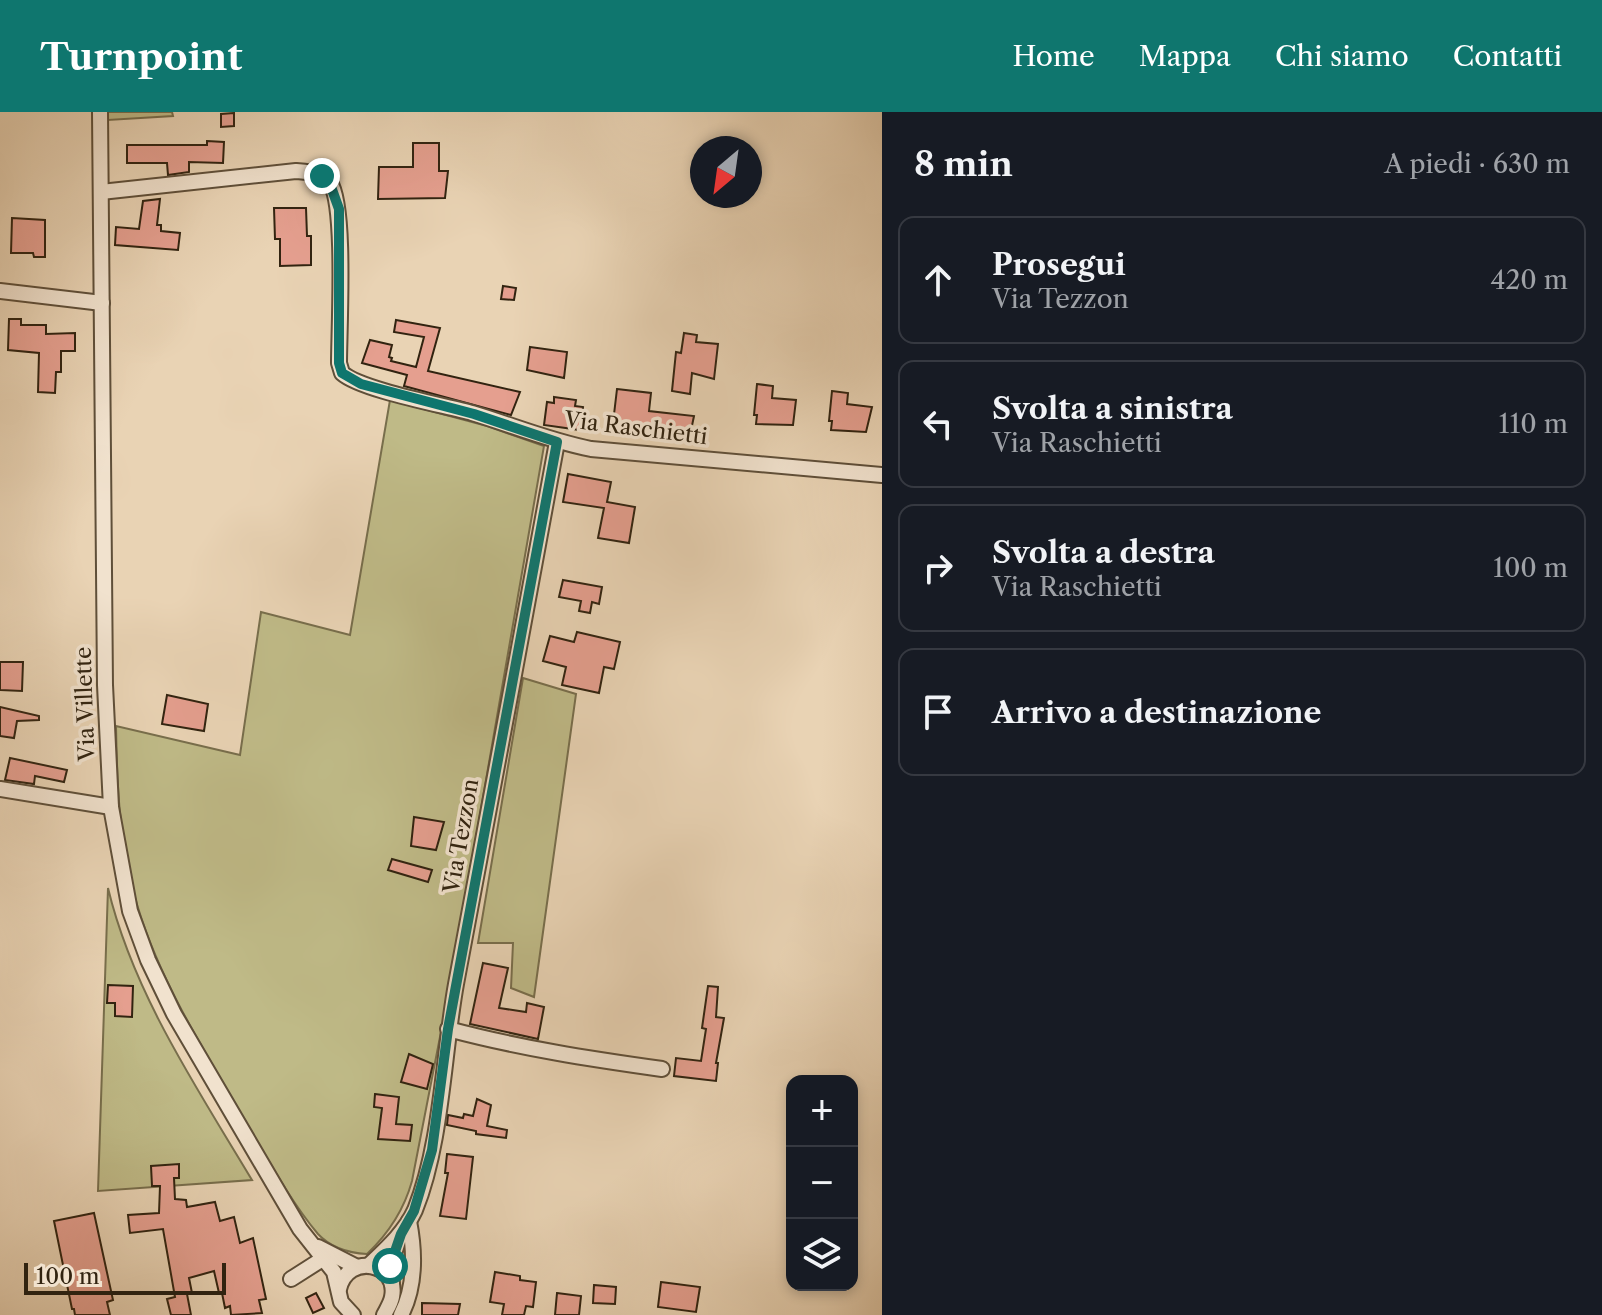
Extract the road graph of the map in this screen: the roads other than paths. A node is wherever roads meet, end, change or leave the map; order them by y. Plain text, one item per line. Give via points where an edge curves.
1 (100, 112) edge
2 (101, 192) junction
3 (1, 294) edge
4 (102, 303) junction
5 (557, 442) junction
6 (882, 475) edge
7 (0, 789) edge
8 (111, 807) junction
9 (448, 1029) junction
10 (662, 1069) dead end
11 (405, 1227) junction
12 (314, 1245) junction
13 (324, 1258) junction
14 (363, 1266) junction
15 (291, 1279) dead end
16 (392, 1284) junction
17 (342, 1302) edge
18 (388, 1314) edge
19 (353, 1315) edge

1 - 2 street, Via Villette
2 - 4 street, Via Villette
2 - 5 street, Via Raschietti via 296,171 322,176 339,209 342,373 361,384
3 - 4 street
4 - 8 street, Via Villette
5 - 6 street, Via Raschietti
5 - 9 street, Via Tezzon
7 - 8 street
8 - 12 street, Via Villette via 130,911 148,960 239,1128
9 - 10 street via 566,1056
9 - 11 street, Via Tezzon via 432,1150
11 - 14 street, Via Tezzon
11 - 16 street, Via Tezzon via 390,1266
11 - 18 street via 414,1244 409,1295
12 - 13 street, Via Villette
12 - 14 street, Via Villette
13 - 15 street
13 - 17 street, Via Villette
14 - 16 street, Via Villette via 383,1271
14 - 17 street via 345,1275
16 - 18 street
17 - 19 street, Via Villette

